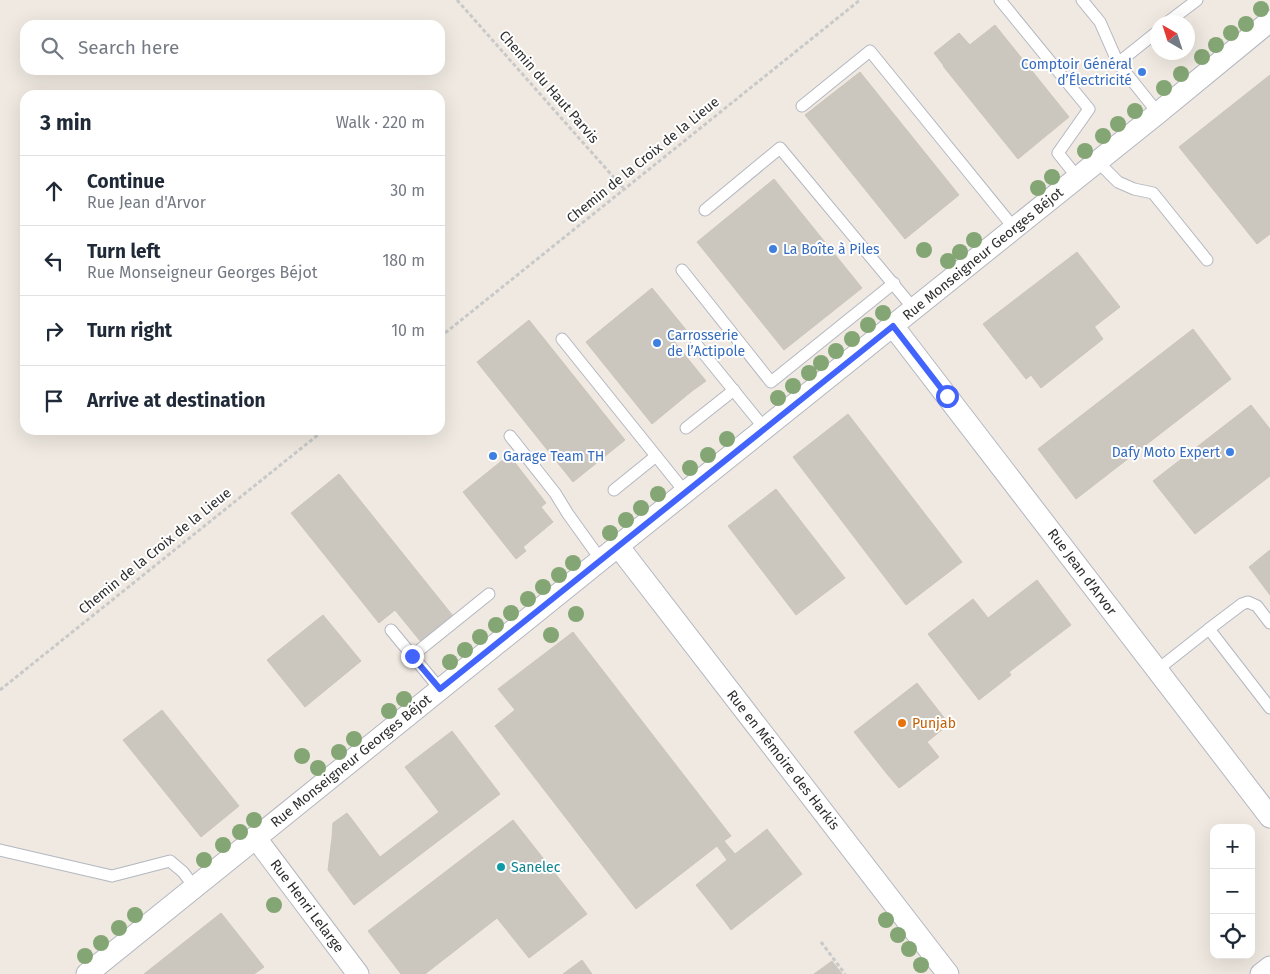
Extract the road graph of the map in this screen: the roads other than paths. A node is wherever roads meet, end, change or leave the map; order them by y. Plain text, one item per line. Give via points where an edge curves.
1 (1000, 0) edge
2 (1082, 0) edge
3 (1197, 0) edge
4 (1177, 15) edge
5 (1270, 21) edge
6 (1150, 37) edge
7 (1118, 63) junction
8 (802, 106) dead end
9 (1158, 114) junction
10 (1097, 161) junction
11 (1077, 177) junction
12 (705, 210) dead end
13 (1014, 228) junction
14 (1207, 260) dead end
15 (682, 270) dead end
16 (894, 283) junction
17 (914, 309) junction
18 (893, 326) junction
19 (562, 339) dead end
20 (696, 344) dead end
21 (734, 390) junction
22 (686, 428) dead end
23 (765, 428) junction
24 (510, 436) dead end
25 (656, 456) junction
26 (614, 490) dead end
27 (685, 492) junction
28 (618, 546) junction
29 (601, 560) junction
30 (488, 594) dead end
31 (1270, 622) edge
32 (1210, 629) junction
33 (390, 630) dead end
34 (412, 656) junction
35 (1157, 670) junction
36 (440, 689) junction
37 (1270, 708) edge
38 (1270, 817) edge
39 (255, 838) junction
40 (0, 850) edge
41 (195, 888) junction
42 (1270, 967) edge
43 (87, 974) edge
44 (358, 974) edge
45 (948, 974) edge
46 (1261, 974) edge

1 - 11 lane via 1089,109 1058,152
2 - 7 lane via 1100,22
3 - 4 lane
5 - 9 street, Rue Monseigneur Georges Béjot
6 - 7 lane
7 - 9 lane
8 - 13 lane via 870,51
9 - 10 street, Rue Monseigneur Georges Béjot
10 - 11 street, Rue Monseigneur Georges Béjot
10 - 14 lane via 1118,182 1154,193
11 - 13 street, Rue Monseigneur Georges Béjot
12 - 16 lane via 780,148
13 - 17 street, Rue Monseigneur Georges Béjot
15 - 16 lane via 771,382
16 - 17 lane
17 - 18 street, Rue Monseigneur Georges Béjot
18 - 23 street, Rue Monseigneur Georges Béjot
18 - 35 street, Rue Jean d'Arvor
19 - 25 lane
20 - 21 lane
21 - 22 lane
21 - 23 lane
23 - 27 street, Rue Monseigneur Georges Béjot
24 - 29 lane via 555,493
25 - 26 lane
25 - 27 lane
27 - 28 street, Rue Monseigneur Georges Béjot
28 - 29 street, Rue Monseigneur Georges Béjot
28 - 45 street, Rue en Mémoire des Harkis
29 - 36 street, Rue Monseigneur Georges Béjot
30 - 34 lane
31 - 32 lane via 1257,606 1248,602
32 - 35 lane
32 - 37 lane
33 - 34 lane
34 - 36 lane
35 - 38 street, Rue Jean d'Arvor
36 - 39 street, Rue Monseigneur Georges Béjot
39 - 41 street, Rue Monseigneur Georges Béjot
39 - 44 street, Rue Henri Lelarge
40 - 41 lane via 112,876 170,861
41 - 43 street, Rue Monseigneur Georges Béjot
42 - 46 street

